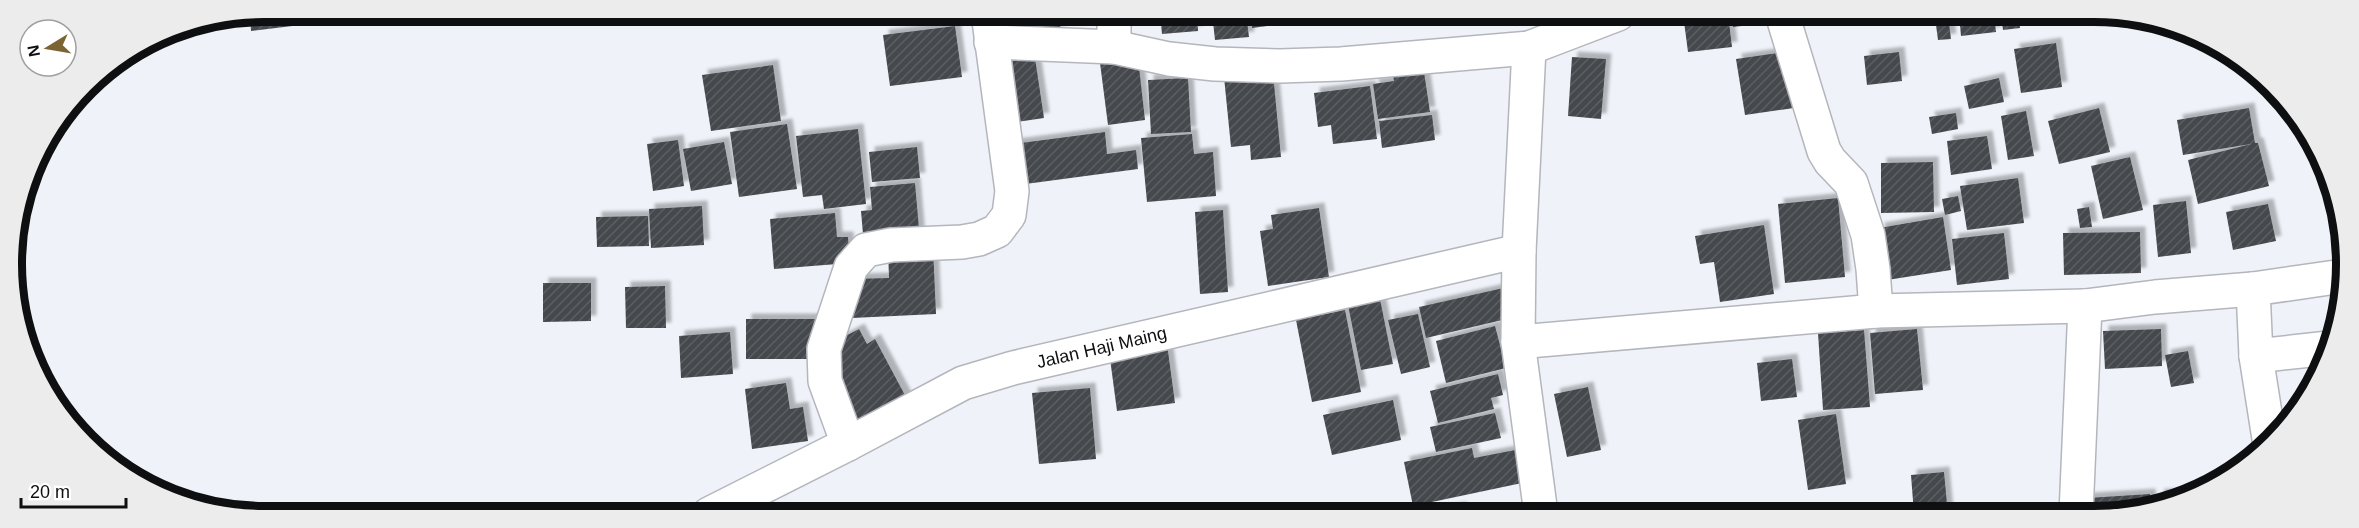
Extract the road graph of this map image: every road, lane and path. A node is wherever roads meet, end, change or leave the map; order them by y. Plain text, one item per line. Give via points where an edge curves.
1 (1114, 22) edge
2 (1597, 22) edge
3 (1784, 22) edge
4 (989, 28) edge
5 (1114, 47) junction
6 (1529, 48) junction
7 (1520, 251) junction
8 (2336, 277) edge
9 (2253, 289) junction
10 (2085, 306) junction
11 (1876, 311) junction
12 (1518, 342) junction
13 (2321, 349) edge
14 (2256, 356) junction
15 (2268, 433) edge
16 (848, 444) junction
17 (725, 506) edge
18 (1540, 506) edge
19 (2076, 506) edge

1 - 5 street
2 - 6 street
3 - 11 street via 1824,151 1851,183 1861,214 1871,255
4 - 5 street
4 - 16 street via 1012,191 1009,215 997,231 979,239 866,250 851,267 824,349 825,381
5 - 6 street via 1169,59 1280,66
6 - 7 street
7 - 12 street
7 - 16 street, Jalan Haji Maing via 1013,368 963,383
8 - 9 street
9 - 10 street
9 - 14 street
10 - 11 street
10 - 19 street
11 - 12 street
12 - 18 street
13 - 14 street
14 - 15 street
16 - 17 street, Jalan Haji Maing

